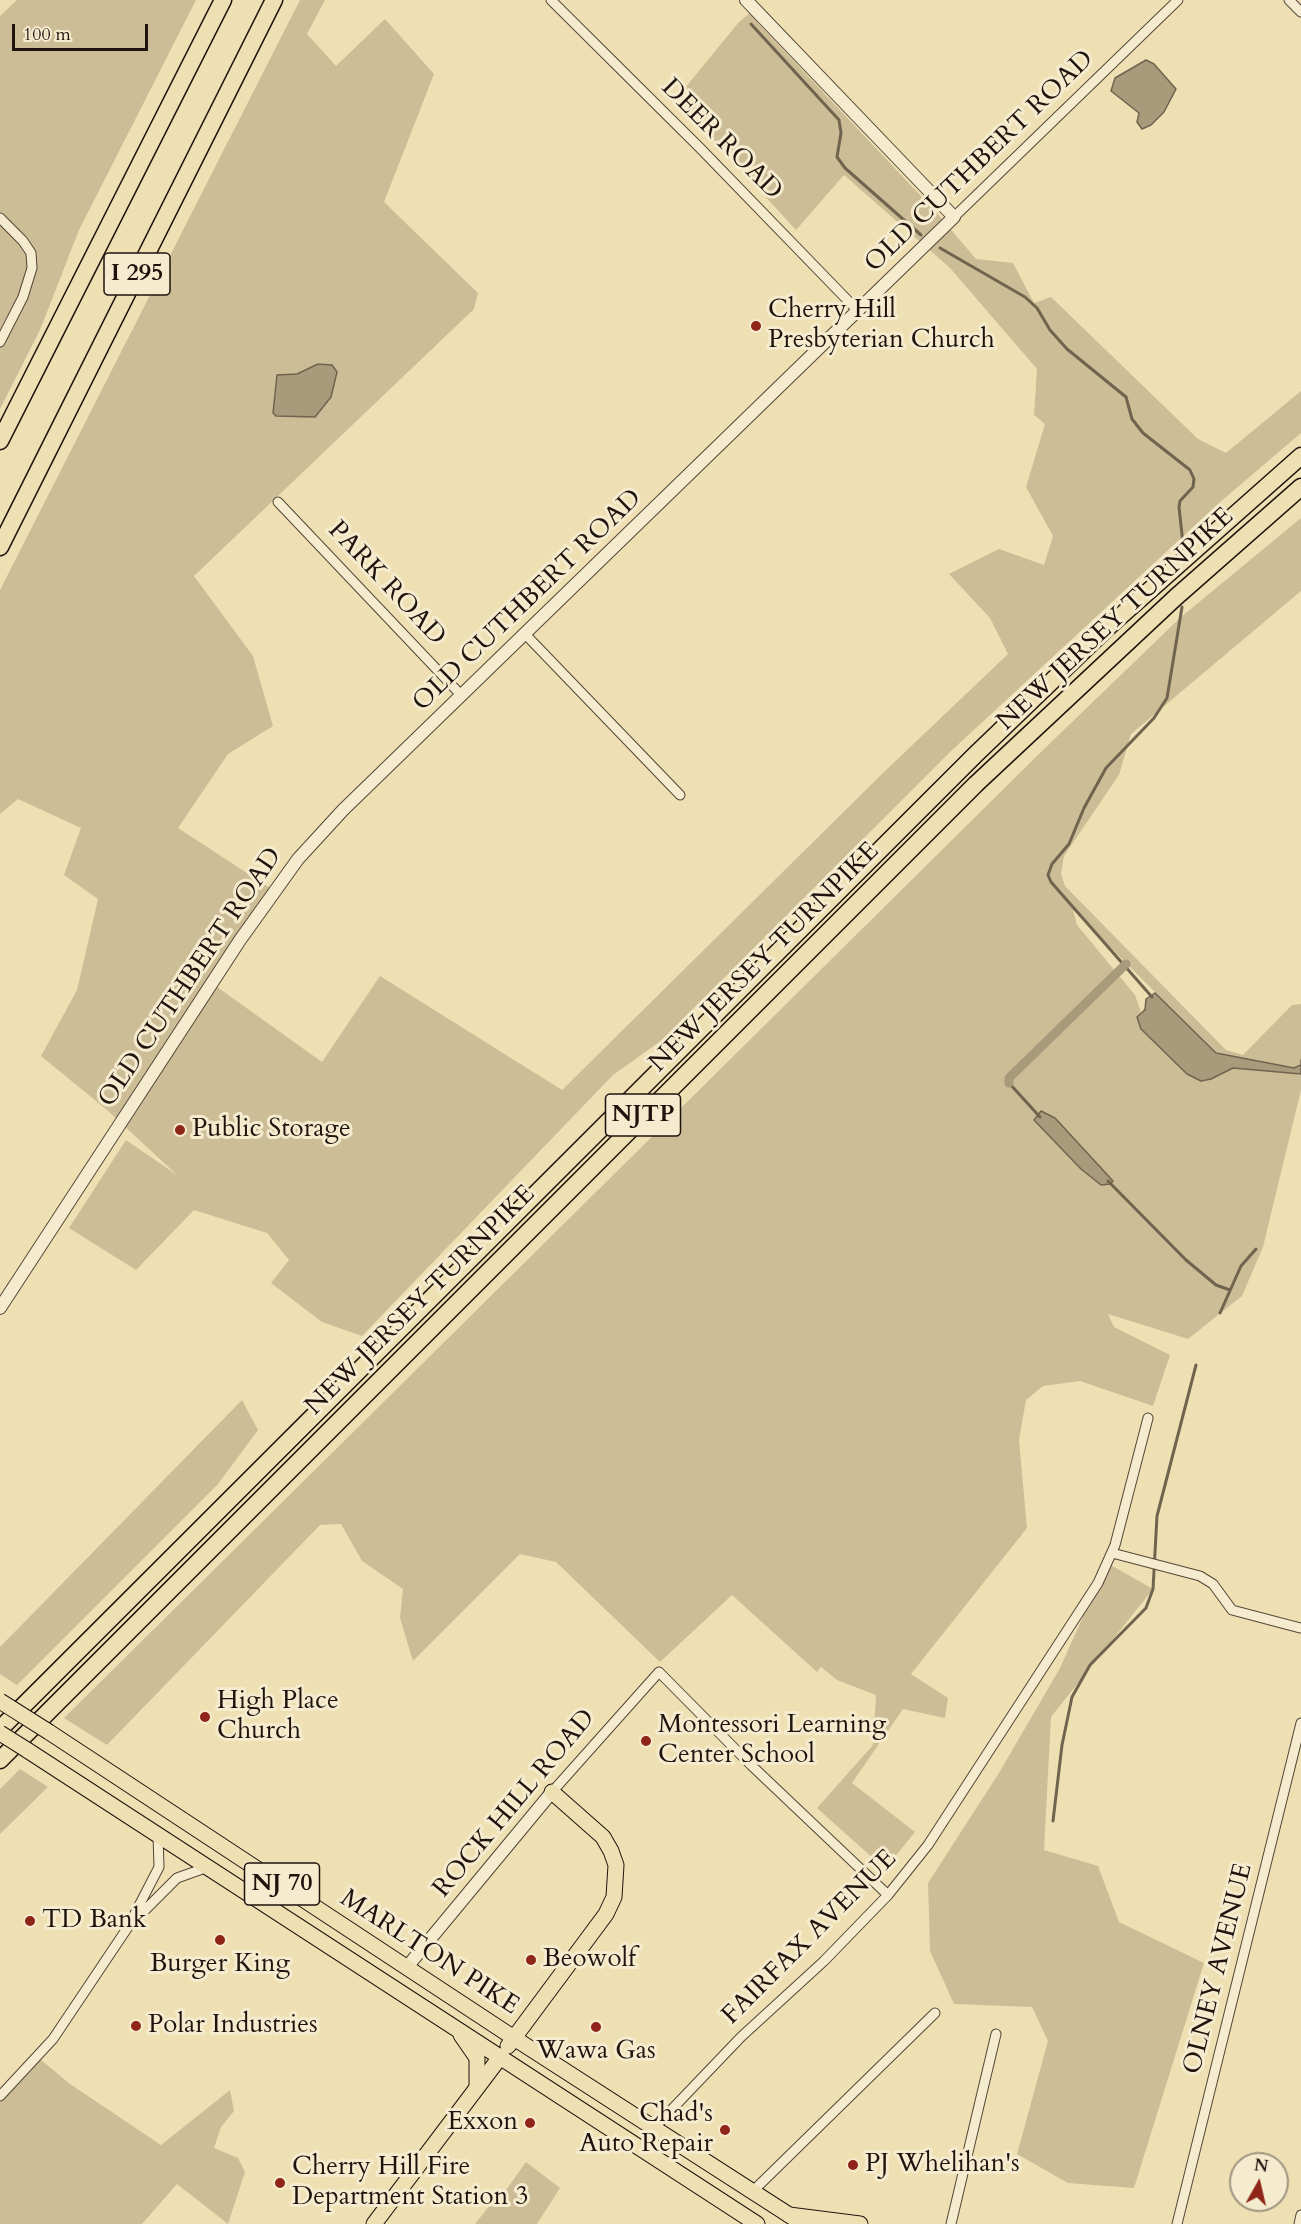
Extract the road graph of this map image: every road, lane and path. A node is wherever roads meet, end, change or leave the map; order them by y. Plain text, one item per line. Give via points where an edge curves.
1 (223, 0) edge
2 (274, 0) edge
3 (551, 0) edge
4 (746, 0) edge
5 (1178, 0) edge
6 (1289, 0) edge
7 (1301, 12) edge
8 (954, 217) junction
9 (0, 218) edge
10 (859, 312) junction
11 (0, 342) edge
12 (0, 441) edge
13 (1301, 456) edge
14 (1301, 487) edge
15 (278, 502) dead end
16 (0, 547) edge
17 (525, 634) junction
18 (462, 696) junction
19 (680, 795) dead end
20 (0, 1308) edge
21 (1148, 1418) dead end
22 (1112, 1553) junction
23 (1300, 1628) edge
24 (0, 1701) edge
25 (1301, 1723) edge
26 (0, 1731) edge
27 (0, 1760) edge
28 (552, 1792) junction
29 (158, 1835) junction
30 (208, 1867) junction
31 (888, 1895) junction
32 (128, 1927) junction
33 (407, 1967) junction
34 (935, 2013) dead end
35 (451, 2024) junction
36 (996, 2034) dead end
37 (514, 2038) junction
38 (501, 2056) junction
39 (477, 2087) junction
40 (0, 2096) edge
41 (653, 2129) junction
42 (753, 2191) junction
43 (789, 2215) junction
44 (1301, 2215) edge
45 (374, 2224) edge
46 (758, 2224) edge
47 (802, 2224) edge
48 (860, 2224) edge
49 (951, 2224) edge
50 (1177, 2224) edge
51 (1299, 2224) edge

1 - 12 highway, I 295
2 - 16 highway, I 295
3 - 10 street, DEER ROAD
4 - 8 street
5 - 8 street, OLD CUTHBERT ROAD
6 - 7 street
8 - 10 street, OLD CUTHBERT ROAD
9 - 11 street via 31,253 30,276 23,297
10 - 17 street, OLD CUTHBERT ROAD
13 - 26 highway, NEW JERSEY TURNPIKE / NJTP via 1115,622 983,747
14 - 27 highway, NEW JERSEY TURNPIKE / NJTP via 976,784
15 - 18 street, PARK ROAD
17 - 18 street, OLD CUTHBERT ROAD
17 - 19 street
18 - 20 street, OLD CUTHBERT ROAD via 343,810 281,880
21 - 22 street, FAIRFAX AVENUE
22 - 23 street via 1200,1576 1213,1584 1229,1607
22 - 31 street, FAIRFAX AVENUE via 1098,1583 928,1845
24 - 33 main road, MARLTON PIKE / NJ 70, bridge
25 - 50 street, OLNEY AVENUE
26 - 29 main road, MARLTON PIKE / NJ 70, bridge
28 - 31 street, ROCK HILL ROAD via 659,1672
28 - 33 street, ROCK HILL ROAD
28 - 37 main road via 603,1837 616,1865 614,1897 606,1914
29 - 30 main road, MARLTON PIKE / NJ 70
29 - 32 street via 159,1867
30 - 32 street via 177,1878
30 - 35 main road, MARLTON PIKE / NJ 70
31 - 41 street, FAIRFAX AVENUE via 824,1961 741,2037
32 - 40 street via 53,2039
33 - 37 main road, MARLTON PIKE / NJ 70
34 - 42 street
35 - 38 main road, MARLTON PIKE / NJ 70
35 - 39 main road via 477,2058
36 - 49 street
37 - 38 main road
37 - 41 main road, MARLTON PIKE / NJ 70
38 - 39 main road
38 - 46 main road, MARLTON PIKE / NJ 70
39 - 45 main road
41 - 42 main road, MARLTON PIKE / NJ 70
42 - 43 main road, MARLTON PIKE / NJ 70
43 - 47 main road, MARLTON PIKE / NJ 70
43 - 48 main road
44 - 51 street

